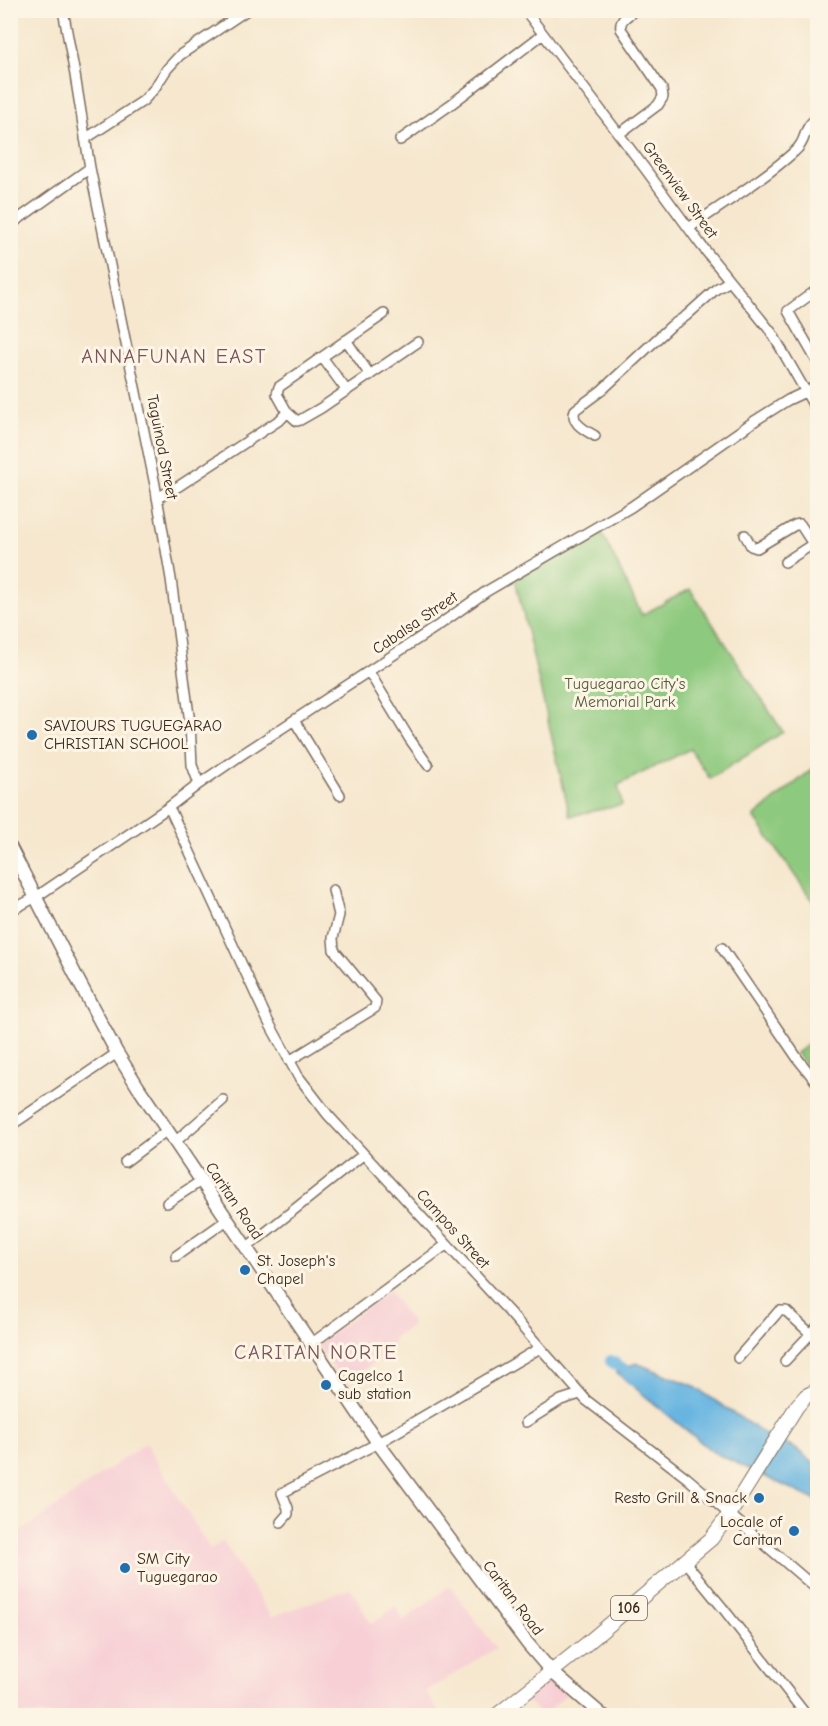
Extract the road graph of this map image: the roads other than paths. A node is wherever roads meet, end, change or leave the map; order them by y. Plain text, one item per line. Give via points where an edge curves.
1 (63, 10) edge
2 (247, 10) edge
3 (525, 10) edge
4 (635, 10) edge
5 (543, 34) junction
6 (818, 117) edge
7 (619, 134) junction
8 (85, 139) junction
9 (400, 140) dead end
10 (90, 168) junction
11 (10, 225) edge
12 (689, 228) junction
13 (730, 281) junction
14 (818, 289) edge
15 (384, 314) dead end
16 (346, 340) junction
17 (418, 342) dead end
18 (322, 357) junction
19 (818, 363) edge
20 (370, 375) junction
21 (818, 386) edge
22 (347, 391) junction
23 (805, 391) junction
24 (287, 412) junction
25 (818, 413) edge
26 (595, 436) dead end
27 (157, 498) junction
28 (745, 536) dead end
29 (815, 543) edge
30 (785, 562) dead end
31 (369, 672) junction
32 (294, 720) junction
33 (428, 765) dead end
34 (199, 784) junction
35 (340, 795) dead end
36 (170, 807) junction
37 (10, 847) edge
38 (333, 890) dead end
39 (36, 897) junction
40 (10, 911) edge
41 (722, 948) dead end
42 (117, 1053) junction
43 (289, 1061) junction
44 (818, 1084) edge
45 (223, 1100) dead end
46 (10, 1126) edge
47 (166, 1131) junction
48 (175, 1142) junction
49 (364, 1154) junction
50 (125, 1162) dead end
51 (201, 1181) junction
52 (167, 1203) dead end
53 (227, 1220) junction
54 (446, 1245) junction
55 (246, 1248) junction
56 (176, 1256) dead end
57 (814, 1330) edge
58 (311, 1344) junction
59 (540, 1348) junction
60 (738, 1358) dead end
61 (785, 1361) dead end
62 (818, 1390) edge
63 (580, 1394) junction
64 (526, 1422) dead end
65 (378, 1443) junction
66 (729, 1515) junction
67 (281, 1522) dead end
68 (685, 1562) junction
69 (818, 1590) edge
70 (552, 1672) junction
71 (496, 1716) edge
72 (603, 1716) edge
73 (807, 1716) edge

1 - 8 street, Taguinod Street
2 - 8 street via 180,55 143,101
3 - 5 street, Greenview Street
4 - 7 street via 622,20 621,29 662,89 663,97
5 - 7 street, Greenview Street
5 - 9 street
6 - 12 street via 808,125 797,150
7 - 12 street, Greenview Street
8 - 10 street, Taguinod Street
10 - 11 street
10 - 27 street, Taguinod Street
12 - 13 street, Greenview Street
13 - 23 street, Greenview Street via 778,341
13 - 26 street via 671,326 575,410 575,422
14 - 19 street via 788,311
15 - 16 street
16 - 18 street
16 - 20 street
17 - 20 street
18 - 22 street
18 - 24 street via 277,389
20 - 22 street
21 - 23 street, Cabalsa Street
22 - 24 street via 299,421
23 - 25 street, Greenview Street
23 - 31 street, Cabalsa Street via 756,420 631,507 487,591
24 - 27 street
27 - 34 street, Taguinod Street via 190,723 192,765
28 - 29 street via 757,548 800,524
29 - 30 street
31 - 32 street, Cabalsa Street
31 - 33 street
32 - 34 street, Cabalsa Street
32 - 35 street
34 - 36 street, Cabalsa Street
36 - 39 street, Cabalsa Street
36 - 43 street, Campos Street
37 - 39 main road, Caritan Road
38 - 43 street via 339,915 334,950 376,1001 375,1008
39 - 40 street, Cabalsa Street
39 - 42 main road, Caritan Road
41 - 44 street
42 - 46 street
42 - 47 main road, Caritan Road
43 - 49 street, Campos Street via 310,1092
45 - 48 street
47 - 48 main road, Caritan Road
47 - 50 street
48 - 51 main road, Caritan Road
49 - 54 street, Campos Street
49 - 55 street
51 - 52 street
51 - 53 main road, Caritan Road
53 - 55 main road, Caritan Road
53 - 56 street
54 - 58 street
54 - 59 street, Campos Street
55 - 58 main road, Caritan Road
57 - 60 street via 786,1311 779,1311
57 - 61 street
58 - 65 main road, Caritan Road
59 - 63 street, Campos Street
59 - 65 street
62 - 66 highway, 106 via 797,1406
63 - 64 street via 561,1400
63 - 66 street, Campos Street
65 - 67 street via 282,1493 288,1514
65 - 70 main road, Caritan Road
66 - 68 highway, 106 via 711,1539
66 - 69 street, Campos Street
68 - 70 highway, 106
68 - 73 street
70 - 71 highway, 106
70 - 72 main road, Caritan Road

